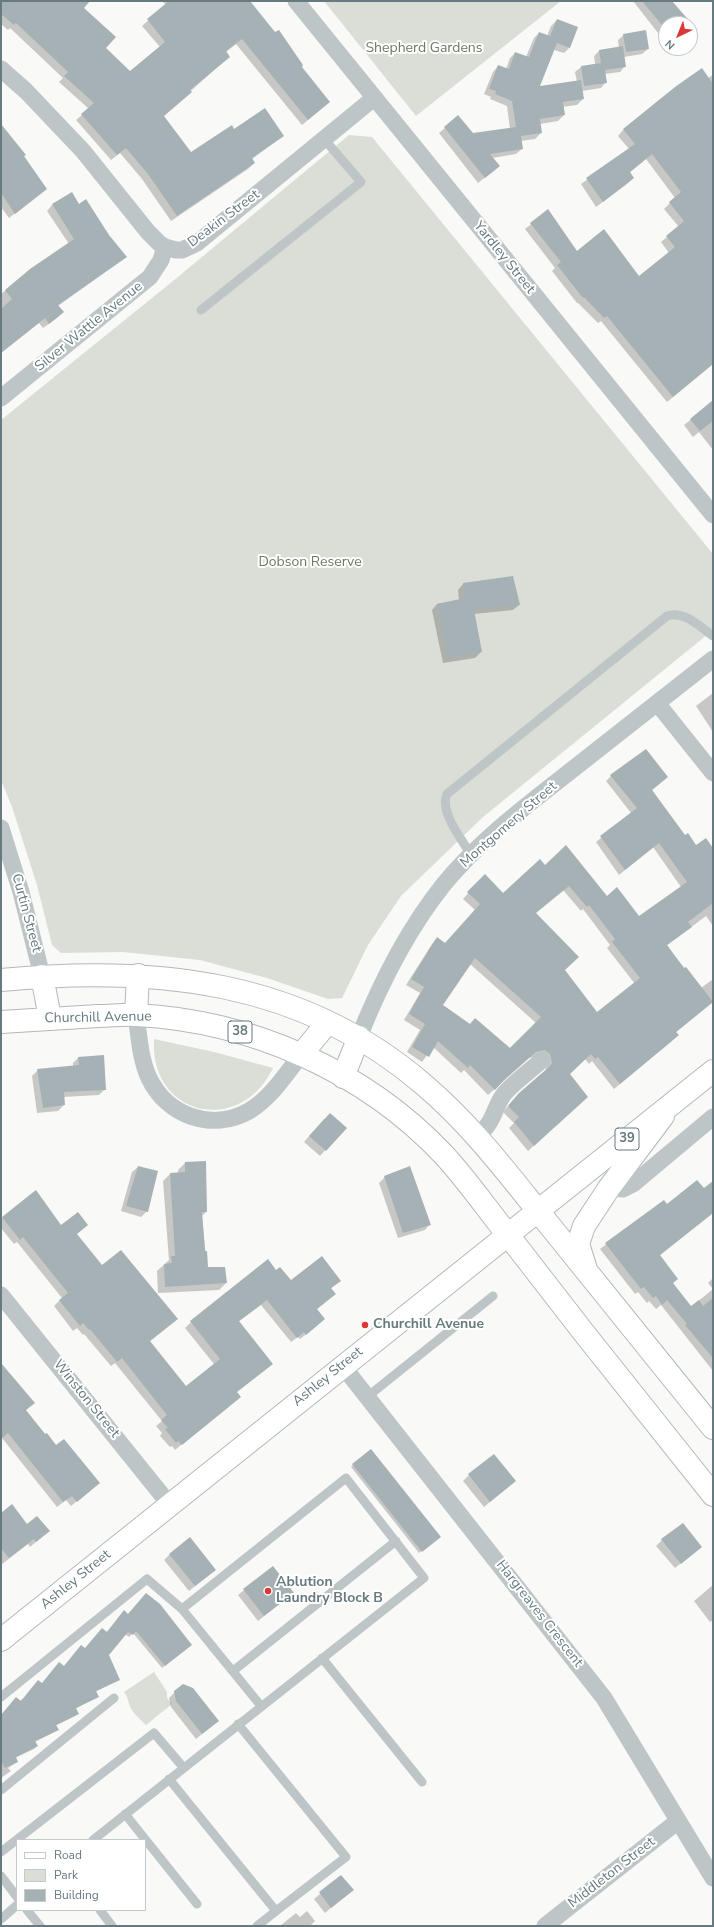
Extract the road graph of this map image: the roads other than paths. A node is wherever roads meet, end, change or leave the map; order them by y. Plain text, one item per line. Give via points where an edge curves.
1 (296, 1) edge
2 (1, 69) edge
3 (374, 98) junction
4 (324, 139) junction
5 (165, 247) junction
6 (201, 310) dead end
7 (2, 394) edge
8 (713, 515) edge
9 (713, 636) edge
10 (713, 659) edge
11 (657, 703) junction
12 (713, 773) edge
13 (1, 828) edge
14 (472, 855) junction
15 (138, 975) junction
16 (42, 976) junction
17 (1, 980) edge
18 (136, 1015) junction
19 (50, 1018) junction
20 (1, 1022) edge
21 (328, 1022) junction
22 (359, 1036) junction
23 (301, 1055) junction
24 (542, 1060) dead end
25 (713, 1070) edge
26 (344, 1077) junction
27 (673, 1103) junction
28 (713, 1117) edge
29 (477, 1136) junction
30 (609, 1188) junction
31 (538, 1211) junction
32 (508, 1235) junction
33 (586, 1271) junction
34 (1, 1295) edge
35 (493, 1296) dead end
36 (342, 1366) junction
37 (367, 1397) junction
38 (713, 1428) edge
39 (713, 1495) edge
40 (170, 1504) junction
41 (396, 1541) junction
42 (182, 1609) junction
43 (1, 1640) edge
44 (322, 1658) junction
45 (233, 1671) junction
46 (1, 1697) edge
47 (114, 1698) dead end
48 (260, 1706) junction
49 (238, 1724) junction
50 (183, 1767) junction
51 (169, 1779) junction
52 (422, 1782) dead end
53 (1, 1790) edge
54 (125, 1814) junction
55 (678, 1821) junction
56 (18, 1839) edge
57 (94, 1839) edge
58 (145, 1839) edge
59 (16, 1840) edge
60 (146, 1841) edge
61 (1, 1852) edge
62 (1, 1876) edge
63 (713, 1878) edge
64 (16, 1896) edge
65 (196, 1904) dead end
66 (16, 1906) edge
67 (28, 1911) edge
68 (101, 1911) edge
69 (276, 1911) junction
70 (1, 1919) edge
71 (40, 1926) edge
72 (112, 1926) edge
73 (257, 1926) edge
74 (545, 1926) edge

1 - 3 street, Yardley Street
2 - 5 street via 74,141 148,232
3 - 4 street, Deakin Street
3 - 8 street, Yardley Street
4 - 5 street, Deakin Street via 197,244 182,250
4 - 6 lane via 360,182
5 - 7 street, Silver Wattle Avenue via 162,260 150,277
9 - 14 lane via 684,616 667,616 452,790 444,800 446,813
10 - 11 street, Montgomery Street
11 - 12 street
11 - 14 street, Montgomery Street via 533,801
13 - 16 street, Curtin Street via 21,892
14 - 22 street, Montgomery Street via 445,883 415,924 374,999
15 - 16 main road
15 - 18 main road
15 - 21 main road via 229,988
16 - 17 main road
16 - 19 main road
18 - 19 main road, Churchill Avenue / 38
18 - 23 main road, Churchill Avenue / 38 via 217,1026 260,1038
18 - 23 street via 144,1063 155,1088 174,1108 186,1116 201,1120 219,1120 249,1111 269,1094
19 - 20 main road, Churchill Avenue / 38
21 - 22 main road
21 - 23 main road
22 - 26 main road
22 - 29 main road via 424,1084
23 - 26 main road, Churchill Avenue / 38
24 - 29 street via 504,1094 494,1116 485,1130
25 - 27 main road, Ashley Street / 39
26 - 32 main road, Churchill Avenue / 38 via 384,1102 416,1128 444,1155
27 - 30 main road
27 - 31 main road, Ashley Street / 39
28 - 30 street via 633,1184 623,1189
29 - 31 main road
30 - 33 main road via 579,1237 580,1252
31 - 32 main road, Ashley Street / 39
31 - 33 main road
32 - 36 main road, Ashley Street
32 - 39 main road, Churchill Avenue / 38
33 - 38 main road
34 - 40 street, Winston Street
35 - 37 lane
36 - 37 street, Hargreaves Crescent
36 - 40 main road, Ashley Street
37 - 55 street, Hargreaves Crescent via 592,1681 622,1726
40 - 43 main road, Ashley Street
41 - 42 lane via 346,1478
41 - 44 lane via 424,1578
41 - 45 lane
42 - 45 lane
42 - 46 lane via 147,1579
44 - 48 lane
44 - 52 lane
45 - 48 lane
47 - 53 lane
48 - 49 lane
49 - 50 lane
49 - 69 lane via 346,1857
50 - 51 lane
50 - 56 lane via 154,1733
51 - 54 lane
51 - 69 lane
54 - 57 lane
54 - 58 lane
55 - 63 street, Hargreaves Crescent
55 - 74 street, Middleton Street
59 - 61 lane
60 - 65 lane
62 - 64 lane
66 - 70 lane
67 - 71 lane
68 - 72 lane
69 - 73 lane

